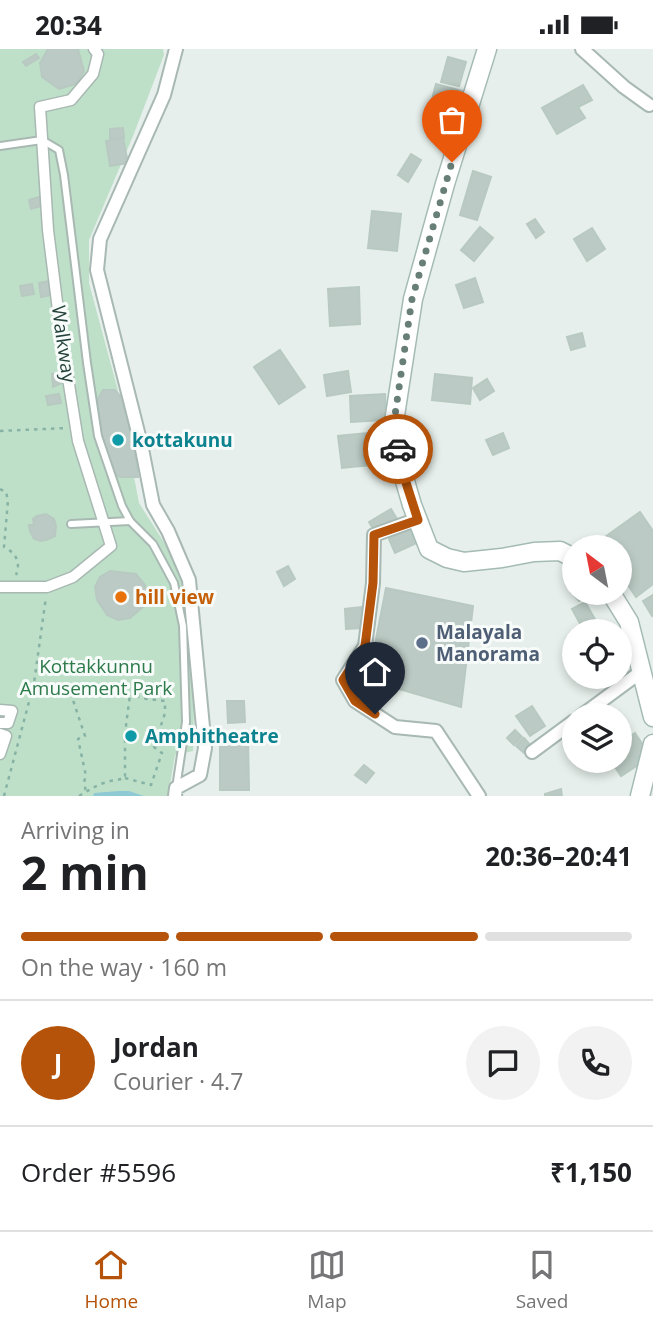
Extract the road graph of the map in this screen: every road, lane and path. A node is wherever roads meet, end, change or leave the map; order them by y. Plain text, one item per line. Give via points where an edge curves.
1 (94, 49) edge
2 (176, 49) edge
3 (486, 49) edge
4 (582, 49) edge
5 (649, 105) dead end
6 (42, 139) junction
7 (0, 146) edge
8 (76, 428) junction
9 (0, 431) edge
10 (0, 489) edge
11 (418, 520) junction
12 (130, 521) junction
13 (103, 522) junction
14 (71, 524) dead end
15 (562, 552) edge
16 (13, 577) dead end
17 (0, 587) edge
18 (45, 600) dead end
19 (618, 605) edge
20 (642, 671) junction
21 (130, 695) junction
22 (599, 703) edge
23 (0, 710) edge
24 (653, 717) edge
25 (0, 723) edge
26 (562, 730) edge
27 (0, 734) edge
28 (533, 752) dead end
29 (0, 754) edge
30 (652, 754) edge
31 (125, 778) junction
32 (86, 792) junction
33 (175, 792) edge
34 (4, 796) edge
35 (79, 796) edge
36 (479, 796) edge
37 (640, 796) edge

1 - 6 street, Walkway via 98,54 93,74 71,100 40,107
2 - 33 street via 164,95 100,239 97,270 153,505 189,580 205,748 200,775
3 - 11 main road via 412,299 394,422 400,464
4 - 5 street
6 - 7 lane
6 - 8 street, Walkway via 48,230
6 - 12 lane via 59,150 98,436
8 - 9 path
8 - 13 street, Walkway
10 - 16 path via 8,500 4,547 18,558
11 - 15 main road via 429,549 464,562
11 - 36 street via 374,535 365,646 343,680 355,701 395,727 436,731
12 - 13 lane
12 - 33 lane via 153,544 174,583 183,626 186,722
13 - 14 lane
13 - 17 street, Walkway via 111,546 73,577 47,587
18 - 34 path via 34,683
19 - 20 main road via 629,622
20 - 22 street
20 - 24 main road
21 - 31 path
21 - 31 path via 165,701 166,708 154,747 162,753 151,785
21 - 32 path via 104,689 73,701 85,736 78,739
23 - 25 street via 12,711 8,723
26 - 28 street
27 - 29 street via 6,736
30 - 37 main road
31 - 32 path
32 - 35 path

